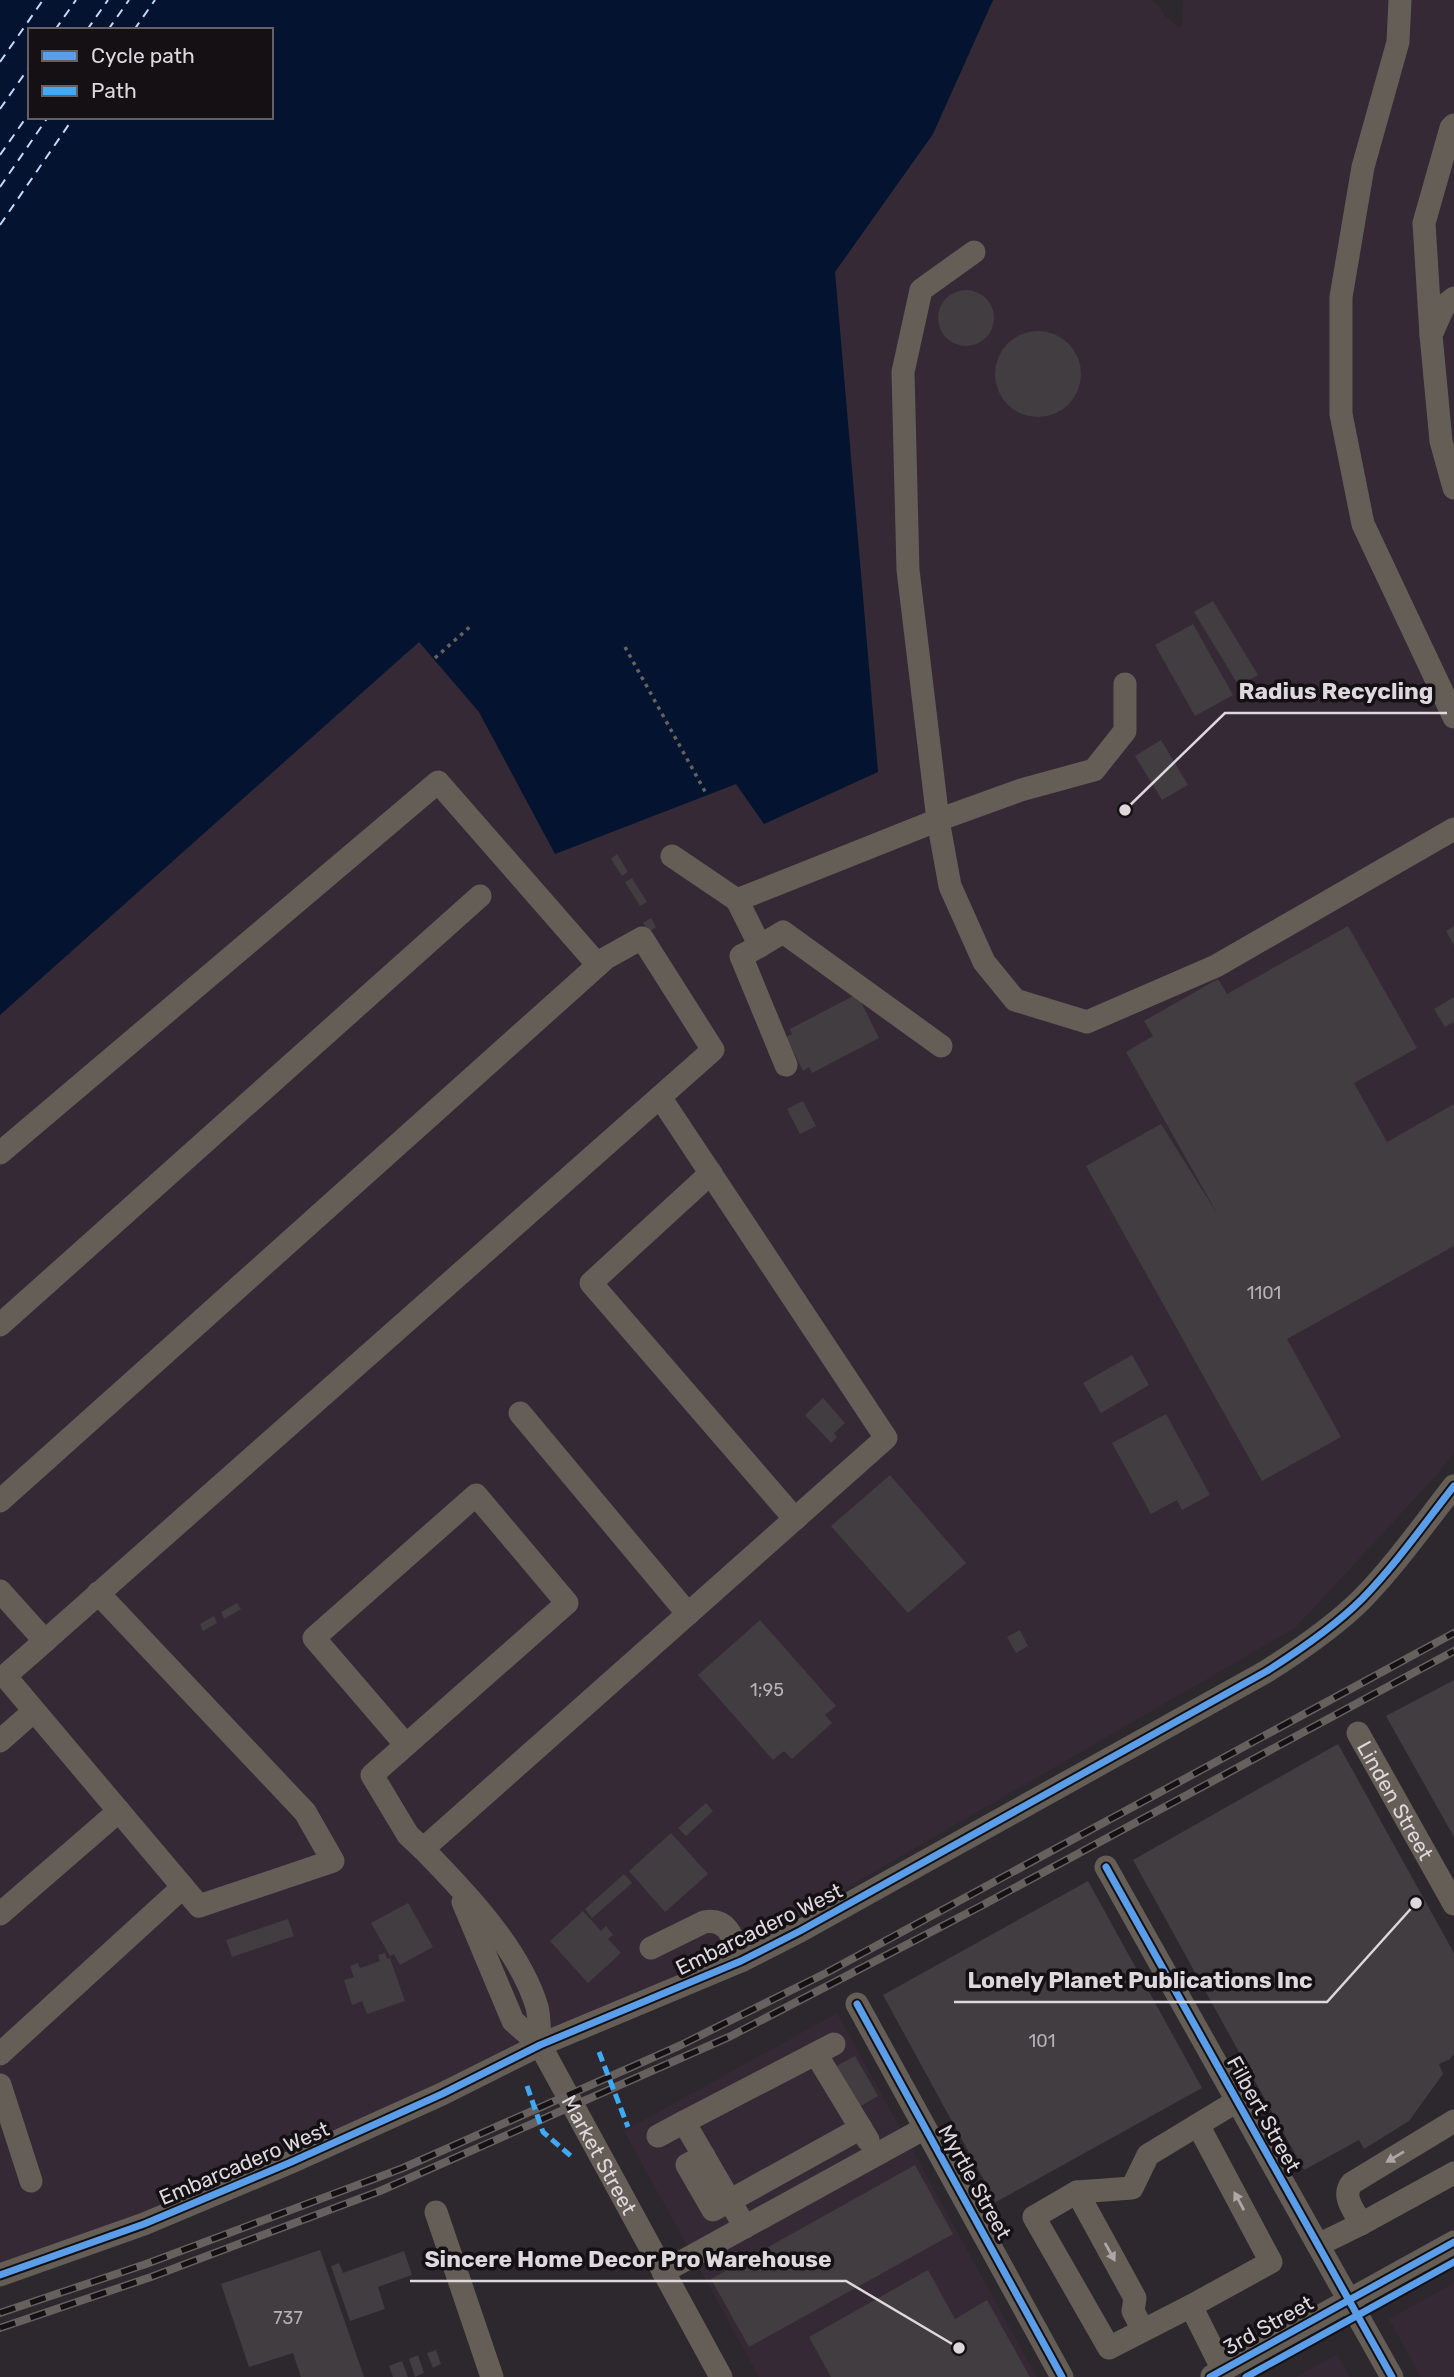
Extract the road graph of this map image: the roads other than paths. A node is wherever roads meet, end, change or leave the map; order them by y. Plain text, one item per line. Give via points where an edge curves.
1 (1400, 0) edge
2 (1454, 125) edge
3 (974, 252) dead end
4 (1454, 298) edge
5 (1431, 335) junction
6 (1454, 488) edge
7 (1125, 684) dead end
8 (1454, 717) edge
9 (938, 820) junction
10 (1454, 830) edge
11 (672, 856) dead end
12 (480, 896) dead end
13 (737, 901) junction
14 (760, 946) junction
15 (598, 965) junction
16 (942, 1046) dead end
17 (786, 1065) dead end
18 (660, 1097) junction
19 (0, 1153) edge
20 (711, 1173) junction
21 (0, 1325) edge
22 (520, 1413) dead end
23 (1454, 1486) edge
24 (0, 1501) edge
25 (794, 1519) junction
26 (0, 1593) edge
27 (97, 1593) junction
28 (688, 1614) junction
29 (45, 1641) junction
30 (34, 1711) junction
31 (1357, 1733) dead end
32 (0, 1741) edge
33 (406, 1745) junction
34 (119, 1811) junction
35 (423, 1849) junction
36 (1106, 1867) dead end
37 (183, 1887) junction
38 (1454, 1904) edge
39 (0, 1914) edge
40 (651, 1948) dead end
41 (741, 1961) junction
42 (857, 2004) dead end
43 (540, 2045) junction
44 (0, 2054) edge
45 (0, 2085) edge
46 (1237, 2101) junction
47 (684, 2122) junction
48 (1454, 2122) edge
49 (1198, 2125) junction
50 (925, 2128) junction
51 (861, 2129) junction
52 (659, 2136) dead end
53 (875, 2156) junction
54 (1454, 2173) edge
55 (31, 2181) dead end
56 (1077, 2192) junction
57 (731, 2200) junction
58 (436, 2212) dead end
59 (1361, 2224) junction
60 (746, 2227) junction
61 (1454, 2242) edge
62 (1318, 2245) junction
63 (663, 2272) junction
64 (0, 2275) edge
65 (1348, 2301) junction
66 (1191, 2306) junction
67 (1143, 2330) junction
68 (1216, 2373) edge
69 (492, 2377) edge
70 (720, 2377) edge
71 (1062, 2377) edge
72 (1392, 2377) edge

1 - 8 street via 1398,42 1363,167 1341,297 1341,414 1363,524
2 - 5 street via 1424,223
3 - 9 street via 921,290 902,372 908,570
4 - 5 street via 1444,306
5 - 6 street via 1441,441
7 - 9 street via 1125,731 1094,770
9 - 10 street via 950,886 984,962 1016,1000 1087,1022 1216,966
9 - 13 street
11 - 13 street
12 - 21 street
13 - 14 street
14 - 16 street via 783,932
14 - 17 street via 741,956
15 - 18 street via 642,938 713,1050
15 - 19 street via 438,782
15 - 24 street
18 - 20 street
18 - 27 street
20 - 25 street via 886,1438
20 - 25 street via 591,1283
22 - 28 street
23 - 41 street, Embarcadero West via 1360,1600 1300,1650
25 - 28 street
26 - 29 street
27 - 29 street
27 - 37 street via 305,1812 333,1861 199,1906
28 - 35 street
29 - 30 street via 5,1676
30 - 32 street
30 - 34 street
31 - 38 street, Linden Street
33 - 33 street via 567,1603 476,1495 314,1638
33 - 35 street via 372,1775 408,1835
34 - 37 street
34 - 39 street
35 - 43 street via 510,1950 537,2008
36 - 46 street, Filbert Street
37 - 44 street
40 - 41 street via 713,1920 730,1931
41 - 43 street, Embarcadero West
42 - 50 street, Myrtle Street
43 - 63 street, Market Street
43 - 64 street, Embarcadero West via 368,2129 215,2195
45 - 55 street
46 - 49 street
46 - 62 street, Filbert Street
47 - 51 street via 825,2049
47 - 52 street
47 - 57 street via 704,2156 687,2165 713,2210
48 -> 59 street via 1352,2183 1346,2195
49 - 56 street via 1148,2155 1132,2188
66 -> 49 street via 1271,2262
50 - 53 street
50 - 71 street, Myrtle Street
51 - 53 street
51 - 57 street
53 - 60 street
54 - 59 street
56 -> 67 street via 1135,2298 1133,2311
56 - 67 street via 1034,2217 1109,2348
57 - 60 street
58 - 69 street
59 - 62 street
60 - 63 street
61 - 65 street, 3rd Street
62 - 65 street, Filbert Street
63 - 70 street, Market Street
65 - 68 street, 3rd Street
65 - 72 street, Filbert Street
66 - 67 street
66 - 68 street

